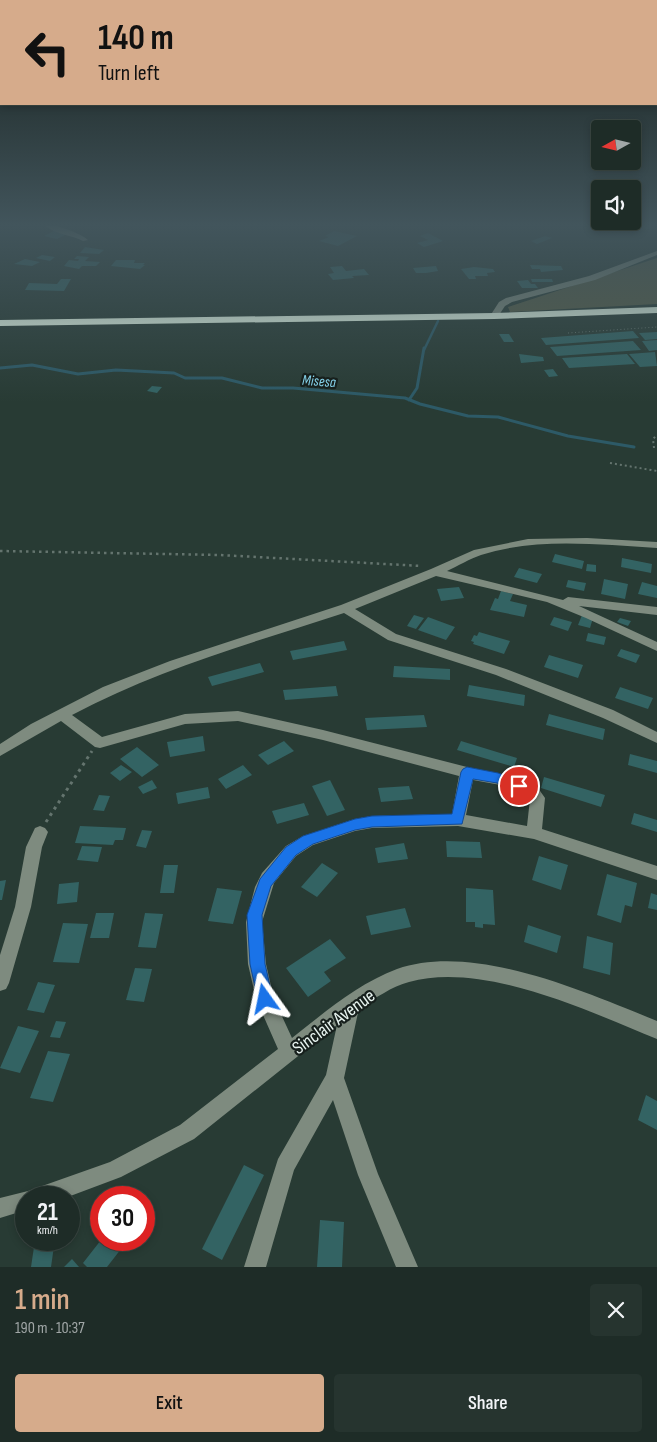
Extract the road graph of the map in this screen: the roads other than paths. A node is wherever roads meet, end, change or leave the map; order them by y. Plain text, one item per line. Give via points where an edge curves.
1 (573, 283) edge
2 (657, 310) edge
3 (494, 316) junction
4 (0, 322) edge
5 (657, 545) edge
6 (435, 572) junction
7 (550, 599) junction
8 (345, 608) junction
9 (657, 611) edge
10 (657, 647) edge
11 (62, 715) junction
12 (657, 738) edge
13 (0, 751) edge
14 (467, 772) junction
15 (458, 820) junction
16 (40, 832) road end
17 (534, 833) junction
18 (657, 873) edge
19 (0, 983) edge
20 (351, 1004) junction
21 (657, 1030) edge
22 (289, 1053) junction
23 (335, 1078) junction
24 (69, 1186) edge
25 (15, 1203) edge
26 (0, 1208) edge
27 (254, 1267) edge
28 (407, 1267) edge

1 - 3 street via 509,300
2 - 3 highway
3 - 4 highway
5 - 6 street via 519,542 478,552
6 - 7 street
6 - 8 street
7 - 9 street
7 - 10 street
8 - 11 street via 175,664 108,690
8 - 12 street via 392,637 510,676 608,714
11 - 13 street
11 - 14 street via 100,743 185,719 238,716
14 - 15 street
14 - 17 street via 505,780 535,793 538,798
15 - 17 street
15 - 22 street via 355,825 300,845 268,878 254,915 258,964 265,999
16 - 19 street
17 - 18 street
20 - 21 street, Sinclair Avenue via 398,977 431,970 464,969 516,978
20 - 22 street, Sinclair Avenue
20 - 23 street
22 - 24 street, Sinclair Avenue via 187,1132 114,1170
23 - 27 street via 285,1166
23 - 28 street via 368,1176
25 - 26 street

